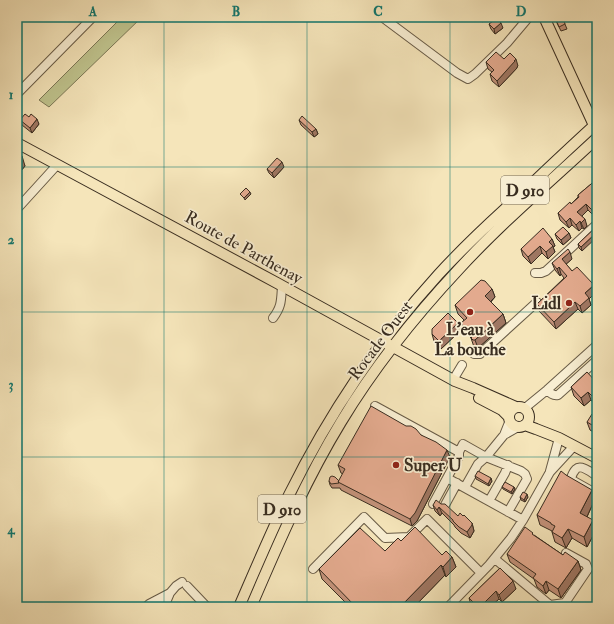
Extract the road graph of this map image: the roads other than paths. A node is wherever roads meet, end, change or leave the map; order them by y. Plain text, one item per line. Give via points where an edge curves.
1 (93, 17) edge
2 (382, 17) edge
3 (529, 17) edge
4 (544, 17) edge
5 (17, 94) edge
6 (596, 127) edge
7 (597, 138) edge
8 (17, 143) edge
9 (57, 165) junction
10 (17, 209) edge
11 (597, 224) edge
12 (535, 273) dead end
13 (282, 286) junction
14 (536, 302) dead end
15 (273, 318) dead end
16 (383, 342) junction
17 (597, 345) edge
18 (393, 347) junction
19 (474, 354) dead end
20 (597, 360) edge
21 (462, 365) dead end
22 (454, 380) junction
23 (547, 390) junction
24 (375, 406) edge
25 (523, 417) junction
26 (510, 419) junction
27 (504, 435) junction
28 (559, 438) junction
29 (574, 446) junction
30 (458, 452) junction
31 (486, 457) junction
32 (597, 458) edge
33 (508, 465) junction
34 (550, 472) junction
35 (597, 476) edge
36 (447, 478) junction
37 (457, 483) junction
38 (465, 488) junction
39 (597, 494) edge
40 (489, 501) junction
41 (433, 504) edge
42 (445, 505) edge
43 (508, 512) junction
44 (523, 520) junction
45 (566, 553) edge
46 (495, 558) junction
47 (313, 569) dead end
48 (481, 573) junction
49 (170, 593) junction
50 (452, 605) edge
51 (146, 607) edge
52 (164, 607) edge
53 (207, 607) edge
54 (239, 607) edge
55 (251, 607) edge

1 - 5 street
2 - 3 street via 468,79 507,43
4 - 6 main road
6 - 16 main road, D 910 via 466,246
7 - 18 main road, Rocade Ouest / D 910 via 458,269
8 - 9 main road, Route de Parthenay
9 - 10 street
9 - 13 main road, Route de Parthenay
11 - 12 street via 546,271
13 - 15 street via 280,304
13 - 16 main road, Route de Parthenay
14 - 19 street via 480,354
16 - 18 main road, Route de Parthenay
16 - 54 main road, Rocade Ouest / D 910 via 344,399 306,462 280,513
17 - 23 street
18 - 22 main road, Route de Parthenay
18 - 55 main road, Rocade Ouest / D 910 via 352,404 321,455
20 - 23 street via 558,395
21 - 22 street
22 - 25 main road, Route de Parthenay
22 - 26 main road, Route de Parthenay via 465,390 502,410
23 - 25 street
24 - 30 street
25 - 26 main road, Route de Parthenay via 513,424
25 - 26 main road via 512,411
25 - 27 street
25 - 28 main road, Route de Parthenay via 536,428
26 - 27 street
27 - 31 street
28 - 29 main road, Route de Parthenay
28 - 34 street
29 - 32 main road, Route de Parthenay
29 - 34 street
30 - 31 street via 463,444
30 - 36 street via 459,456
31 - 33 street
31 - 38 street via 478,464
33 - 40 street
33 - 43 street via 521,471 527,479
34 - 44 street
35 - 39 street via 579,467 571,478
36 - 37 street
36 - 41 street
37 - 38 street
37 - 42 street
38 - 40 street via 471,494
40 - 43 street
43 - 44 street
44 - 46 street
45 - 46 street via 586,564 588,569 565,603 550,605
46 - 48 street
47 - 48 street via 364,518 385,538 409,537 427,519
48 - 50 street
49 - 51 street
49 - 52 street
49 - 53 street via 176,586 185,584

